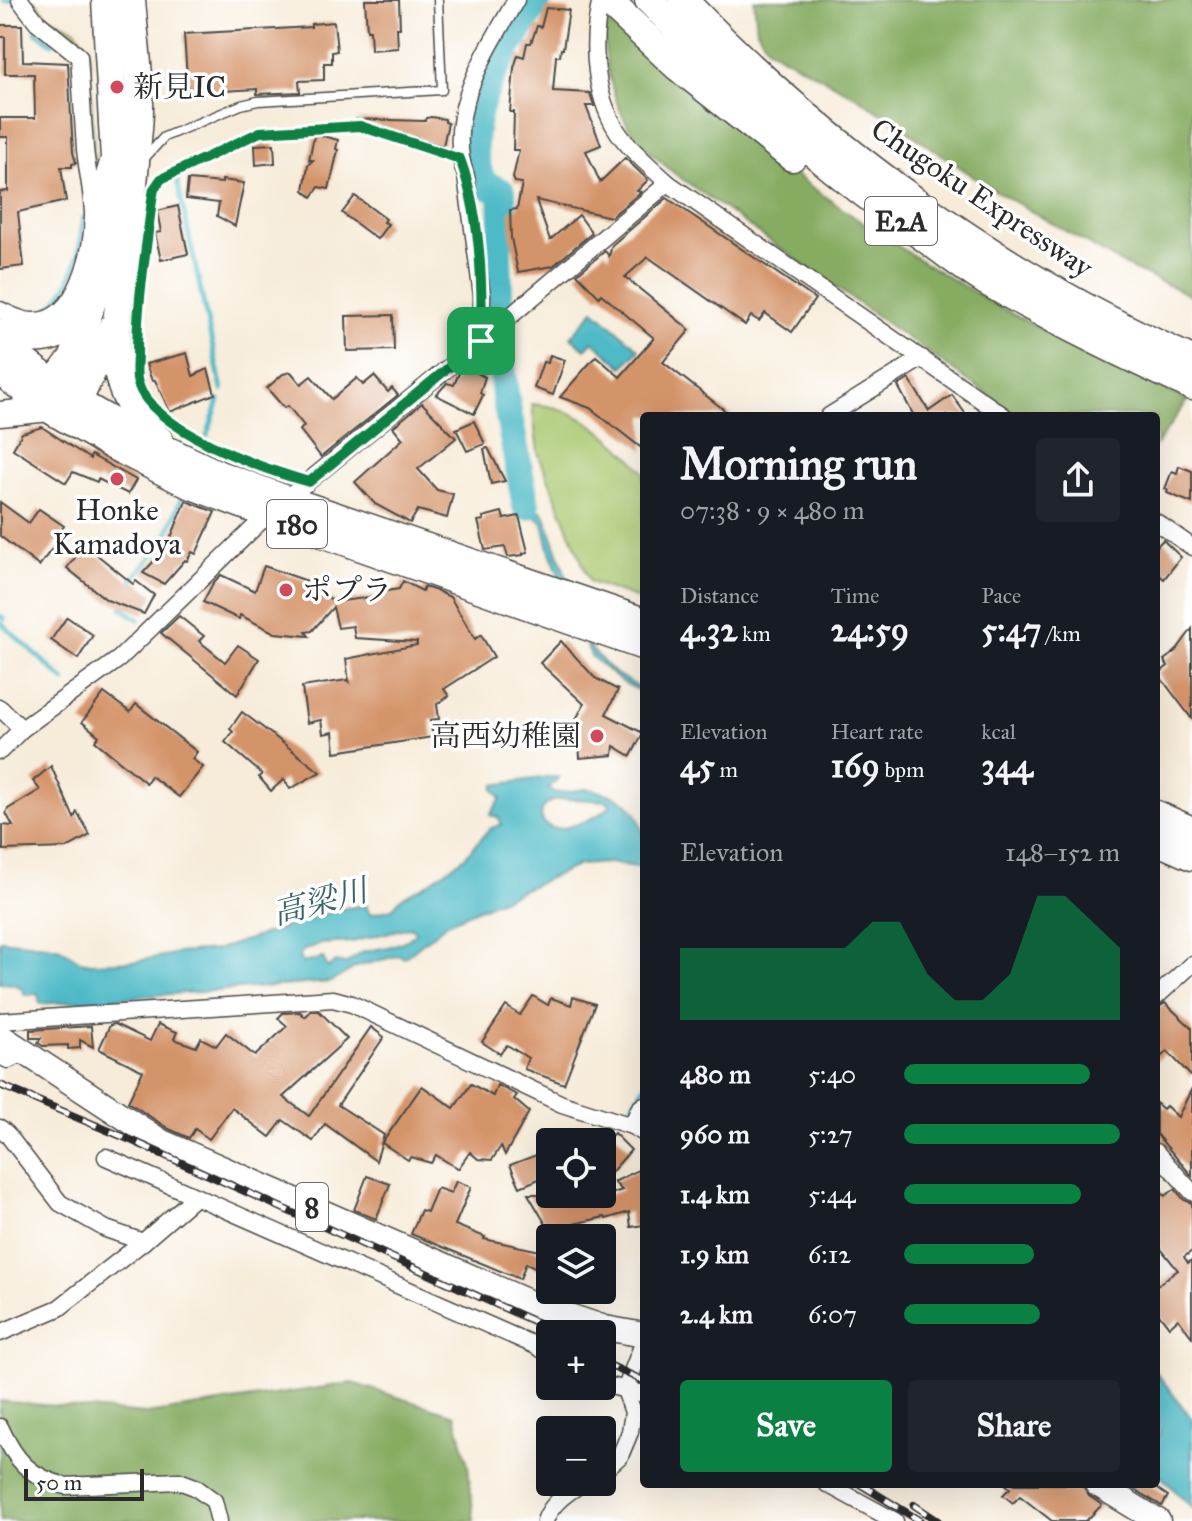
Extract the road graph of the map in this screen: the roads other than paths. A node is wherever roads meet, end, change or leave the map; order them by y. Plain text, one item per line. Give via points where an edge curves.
1 (20, 0) edge
2 (96, 0) edge
3 (106, 0) edge
4 (119, 0) edge
5 (131, 0) edge
6 (438, 0) edge
7 (516, 0) edge
8 (649, 0) edge
9 (683, 0) edge
10 (607, 3) edge
11 (460, 159) junction
12 (121, 175) junction
13 (668, 183) junction
14 (983, 279) junction
15 (0, 310) edge
16 (104, 314) junction
17 (0, 333) edge
18 (485, 337) junction
19 (0, 344) edge
20 (922, 358) junction
21 (1192, 360) edge
22 (0, 371) edge
23 (1192, 386) edge
24 (60, 399) junction
25 (835, 412) edge
26 (998, 412) edge
27 (0, 414) edge
28 (175, 454) junction
29 (288, 499) junction
30 (1160, 525) edge
31 (1192, 547) edge
32 (640, 621) edge
33 (640, 645) edge
34 (0, 708) edge
35 (22, 729) junction
36 (0, 751) edge
37 (1160, 817) edge
38 (1192, 831) edge
39 (1160, 842) edge
40 (1192, 856) edge
41 (1192, 964) edge
42 (1160, 993) edge
43 (0, 1021) edge
44 (0, 1036) edge
45 (25, 1053) junction
46 (0, 1056) edge
47 (640, 1108) edge
48 (0, 1128) edge
49 (638, 1130) edge
50 (1160, 1156) edge
51 (106, 1157) dead end
52 (1192, 1192) edge
53 (195, 1197) junction
54 (143, 1242) junction
55 (0, 1333) edge
56 (640, 1334) edge
57 (536, 1348) edge
58 (640, 1351) edge
59 (616, 1388) edge
60 (625, 1390) junction
61 (640, 1393) edge
62 (0, 1427) edge
63 (616, 1460) edge
64 (834, 1488) edge
65 (1104, 1488) edge
66 (564, 1496) edge
67 (219, 1521) edge
68 (545, 1521) edge
69 (895, 1521) edge
70 (1158, 1521) edge

1 - 15 street via 37,22 79,56 93,217 80,284 66,307 35,321
2 - 12 highway via 101,158
3 - 12 highway via 115,159
4 - 12 highway
5 - 12 highway via 139,125
6 - 12 lane via 442,90 241,105 164,137
7 - 11 street via 480,62 467,97
8 - 14 highway, Chugoku Expressway / E2A via 826,165
9 - 21 highway, Chugoku Expressway / E2A via 773,87 919,205 1065,297
10 - 13 street via 595,24 600,85 622,138
10 - 14 highway via 796,161 866,211
11 - 18 street via 476,239
11 - 29 lane via 360,126 260,132 161,179 154,189 136,380 156,412 221,450 279,474
12 - 16 highway via 105,260
13 - 18 street
13 - 20 street
14 - 23 highway, Chugoku Expressway / E2A
16 - 17 highway via 60,335
16 - 24 highway via 74,357
16 - 28 highway via 128,405
18 - 29 street
19 - 24 highway, 180
20 - 25 street
20 - 26 street
22 - 24 highway, 180
24 - 27 main road
24 - 28 highway, 180
24 - 29 highway, 180 via 112,445 189,484
28 - 29 highway, 180
29 - 32 highway, 180
29 - 33 highway, 180 via 554,614
29 - 35 street via 119,659
30 - 31 street
34 - 35 street
35 - 36 street
37 - 38 highway
39 - 40 highway
41 - 42 street
43 - 49 street via 333,999 562,1104
44 - 45 main road, 8
45 - 46 street via 8,1060
45 - 56 main road, 8 via 162,1142 533,1304
47 - 49 street
48 - 54 street via 60,1203
50 - 52 street
51 - 53 street
53 - 54 street
53 - 57 street
54 - 55 street via 59,1308
58 - 60 street
59 - 60 street
60 - 61 street
60 - 63 street via 633,1412
62 - 67 street via 12,1453 52,1483 179,1481 214,1501
64 - 69 street
65 - 70 main road
66 - 68 street

